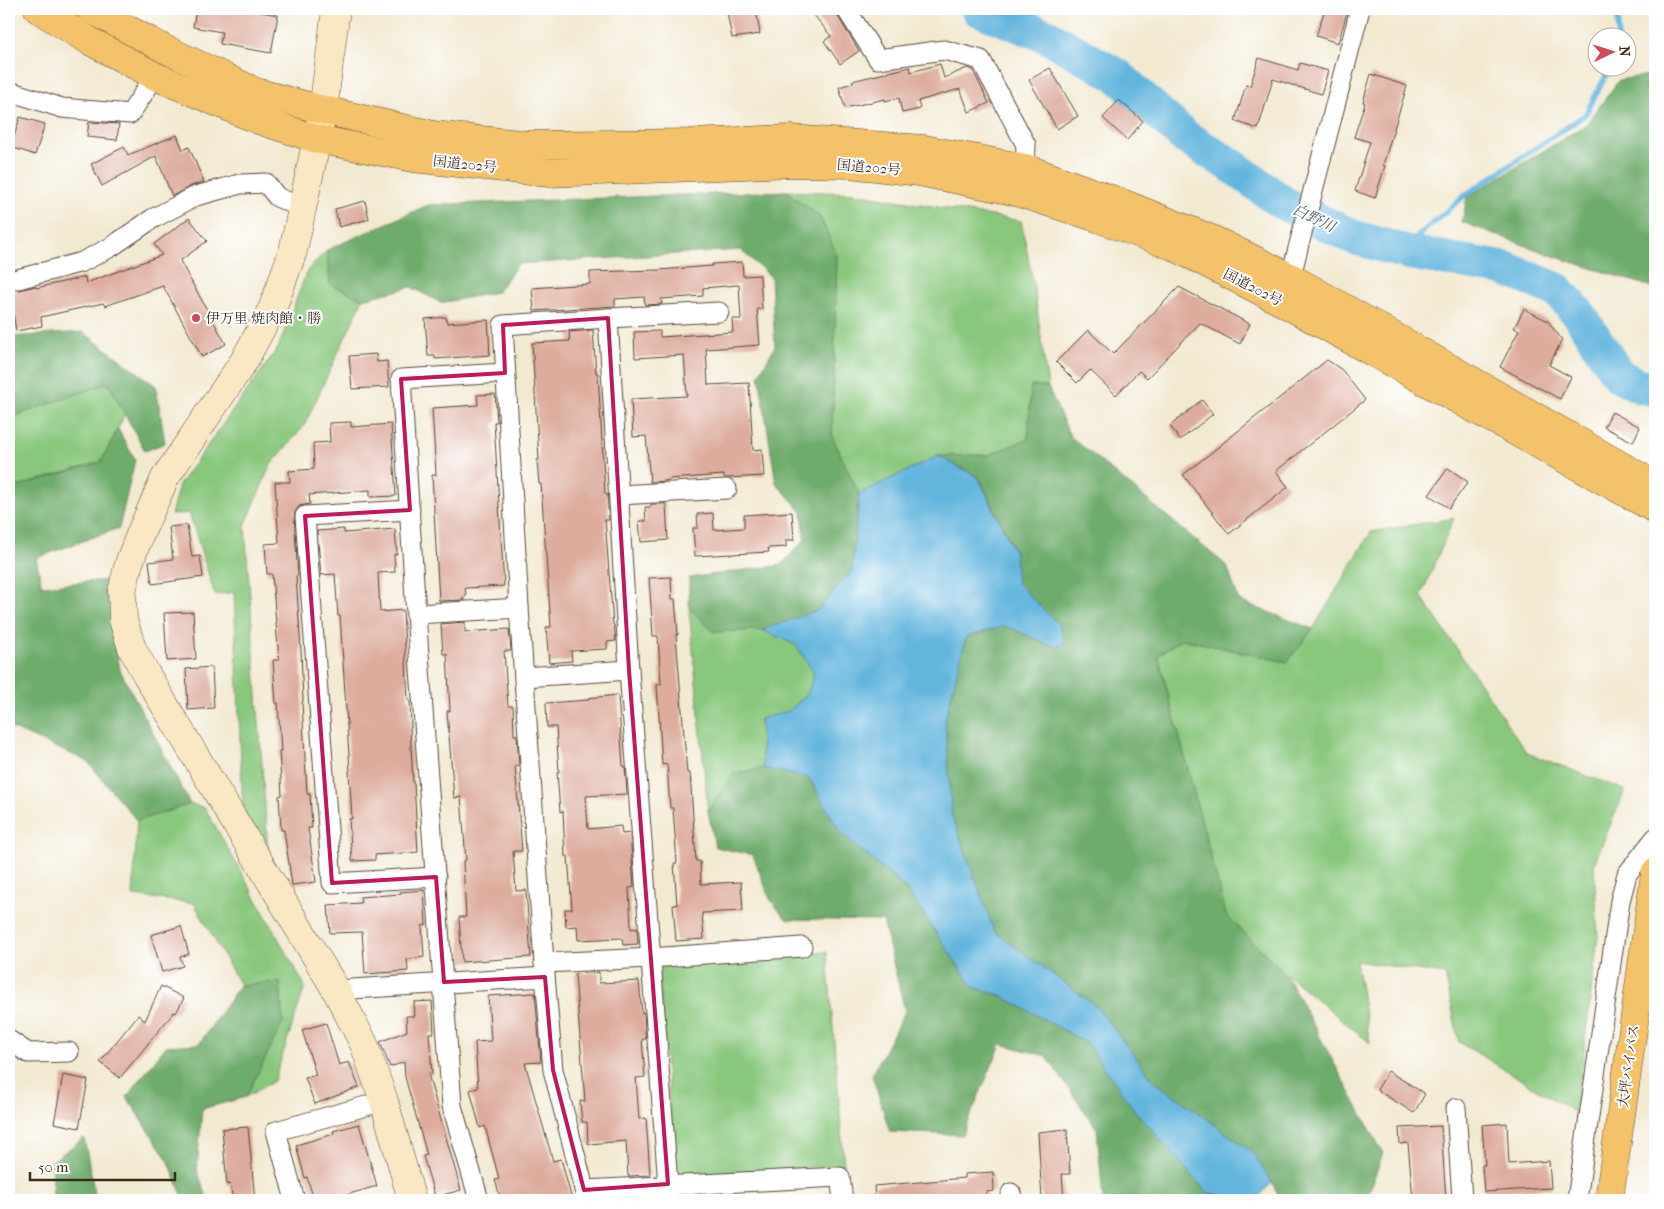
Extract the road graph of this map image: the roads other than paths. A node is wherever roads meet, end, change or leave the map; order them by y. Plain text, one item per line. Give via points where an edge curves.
1 (38, 9) edge
2 (336, 9) edge
3 (846, 9) edge
4 (1360, 9) edge
5 (96, 10) edge
6 (155, 76) junction
7 (9, 91) edge
8 (323, 110) junction
9 (317, 139) junction
10 (1025, 168) junction
11 (302, 208) junction
12 (18, 279) dead end
13 (1287, 290) junction
14 (719, 312) dead end
15 (608, 318) junction
16 (505, 373) junction
17 (1655, 485) edge
18 (728, 489) dead end
19 (619, 495) junction
20 (1655, 509) edge
21 (410, 510) junction
22 (519, 608) junction
23 (416, 614) junction
24 (629, 670) junction
25 (524, 677) junction
26 (1655, 838) edge
27 (1655, 873) edge
28 (436, 877) junction
29 (802, 947) dead end
30 (651, 958) junction
31 (544, 970) junction
32 (444, 982) junction
33 (336, 990) junction
34 (9, 1040) edge
35 (68, 1052) dead end
36 (384, 1101) junction
37 (1456, 1108) dead end
38 (668, 1184) junction
39 (586, 1195) edge
40 (295, 1200) edge
41 (412, 1200) edge
42 (479, 1200) edge
43 (843, 1200) edge
44 (1462, 1200) edge
45 (1577, 1200) edge
46 (1609, 1200) edge

1 - 6 highway, 国道202号
2 - 8 street
3 - 10 street via 878,59 944,50 981,60 1026,145
4 - 13 street
5 - 8 highway, 国道202号 via 162,48 256,92
6 - 7 street via 130,114 62,108
6 - 9 highway, 国道202号 via 258,120
8 - 9 street
8 - 10 highway, 国道202号 via 433,134 529,145 791,139 924,150
9 - 11 street
9 - 13 highway, 国道202号 via 413,158 549,173 794,163 849,164 919,172 1013,191 1097,218
10 - 13 highway, 国道202号 via 1214,240
11 - 12 street via 277,197 266,183 240,184 196,196 82,262
11 - 33 street via 293,251 273,307 244,362 166,478 140,532 122,591 124,620 132,648
13 - 17 highway, 国道202号
13 - 20 highway, 国道202号
14 - 15 street
15 - 16 street via 503,325
15 - 19 street
16 - 21 street via 401,379
16 - 22 street
18 - 19 street
19 - 24 street
21 - 23 street
21 - 28 street via 305,516 332,883
22 - 23 street
22 - 25 street
23 - 28 street
24 - 25 street
24 - 30 street
25 - 31 street
26 - 45 street via 1627,874 1620,901
27 - 46 highway, 大坪バイパス
28 - 32 street
29 - 30 street
30 - 31 street
30 - 38 street
31 - 32 street
31 - 39 street via 553,1070
32 - 33 street
32 - 42 street via 452,1106
33 - 36 street via 364,1044
34 - 35 street via 28,1053
36 - 40 street via 276,1131
36 - 41 street
37 - 44 street
38 - 39 street
38 - 43 street via 840,1177

